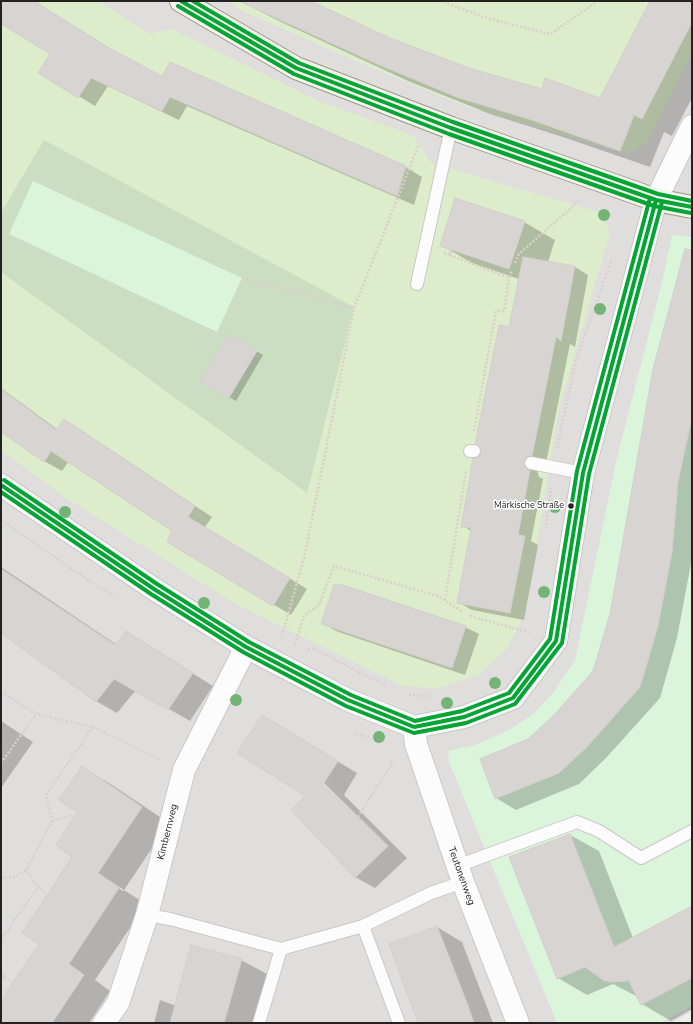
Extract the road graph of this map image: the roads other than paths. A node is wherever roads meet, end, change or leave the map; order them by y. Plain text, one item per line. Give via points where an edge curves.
1 (181, 1) edge
2 (692, 126) edge
3 (451, 128) junction
4 (656, 200) junction
5 (692, 207) edge
6 (417, 284) dead end
7 (531, 463) dead end
8 (583, 473) junction
9 (1, 485) edge
10 (246, 647) junction
11 (414, 727) junction
12 (692, 831) edge
13 (460, 874) junction
14 (147, 915) junction
15 (363, 926) junction
16 (281, 950) junction
17 (104, 1023) edge
18 (259, 1023) edge
19 (400, 1023) edge
20 (518, 1023) edge

1 - 3 street via 296,68
2 - 4 street
3 - 4 street
3 - 6 lane
4 - 5 street
4 - 8 street
7 - 8 lane
8 - 11 street via 556,641 513,698 464,717
9 - 10 street via 154,589
10 - 11 street via 348,700
10 - 14 street, Kimbernweg via 184,770
11 - 13 street, Teutonenweg via 416,744
12 - 13 lane via 641,858 599,831 577,822
13 - 15 lane via 431,893
13 - 20 street, Teutonenweg
14 - 16 lane
14 - 17 street, Kimbernweg via 118,1003
15 - 16 lane
15 - 19 lane
16 - 18 lane

